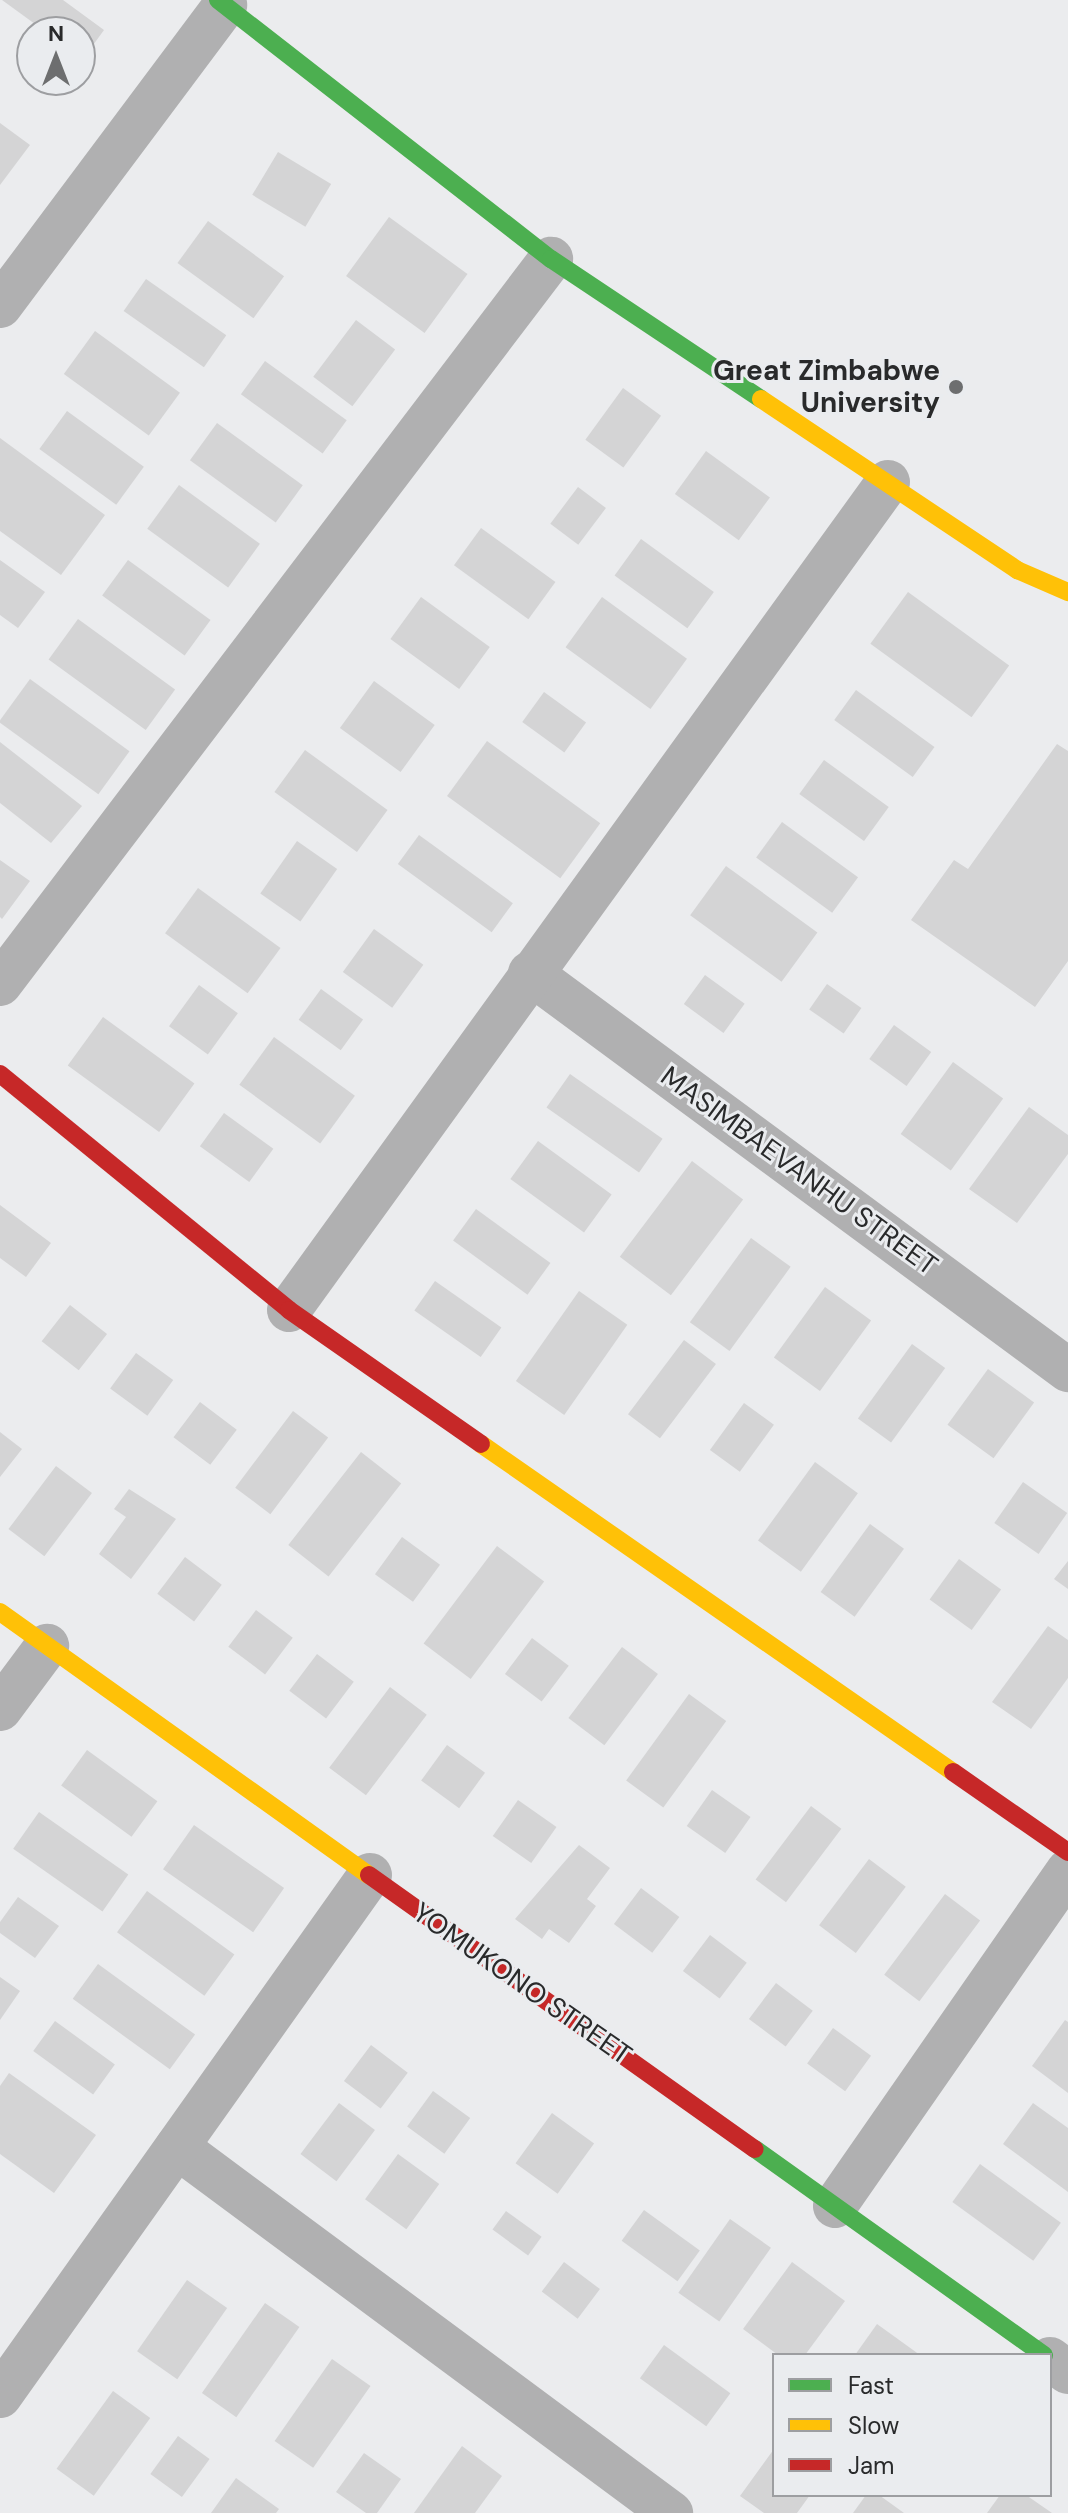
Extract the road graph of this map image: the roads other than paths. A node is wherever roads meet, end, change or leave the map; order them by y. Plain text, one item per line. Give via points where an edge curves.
1 (221, 2) edge
2 (551, 259) junction
3 (0, 306) edge
4 (888, 482) junction
5 (1068, 592) edge
6 (530, 973) junction
7 (0, 984) edge
8 (0, 1074) edge
9 (289, 1310) junction
10 (1068, 1370) edge
11 (0, 1612) edge
12 (47, 1646) junction
13 (0, 1709) edge
14 (1068, 1852) edge
15 (1068, 1871) edge
16 (370, 1875) junction
17 (177, 2147) junction
18 (835, 2206) junction
19 (1041, 2353) edge
20 (0, 2396) edge
21 (671, 2513) edge

1 - 2 street
1 - 3 street
2 - 4 street
2 - 7 street
4 - 5 street via 1017,570
4 - 6 street
6 - 9 street
6 - 10 street, MASIMBAEVANHU STREET
8 - 9 street
9 - 14 street
11 - 12 street, YOMUKONO STREET
12 - 13 street
12 - 16 street, YOMUKONO STREET
15 - 18 street
16 - 17 street
16 - 18 street, YOMUKONO STREET
17 - 20 street
17 - 21 street
18 - 19 street, YOMUKONO STREET

